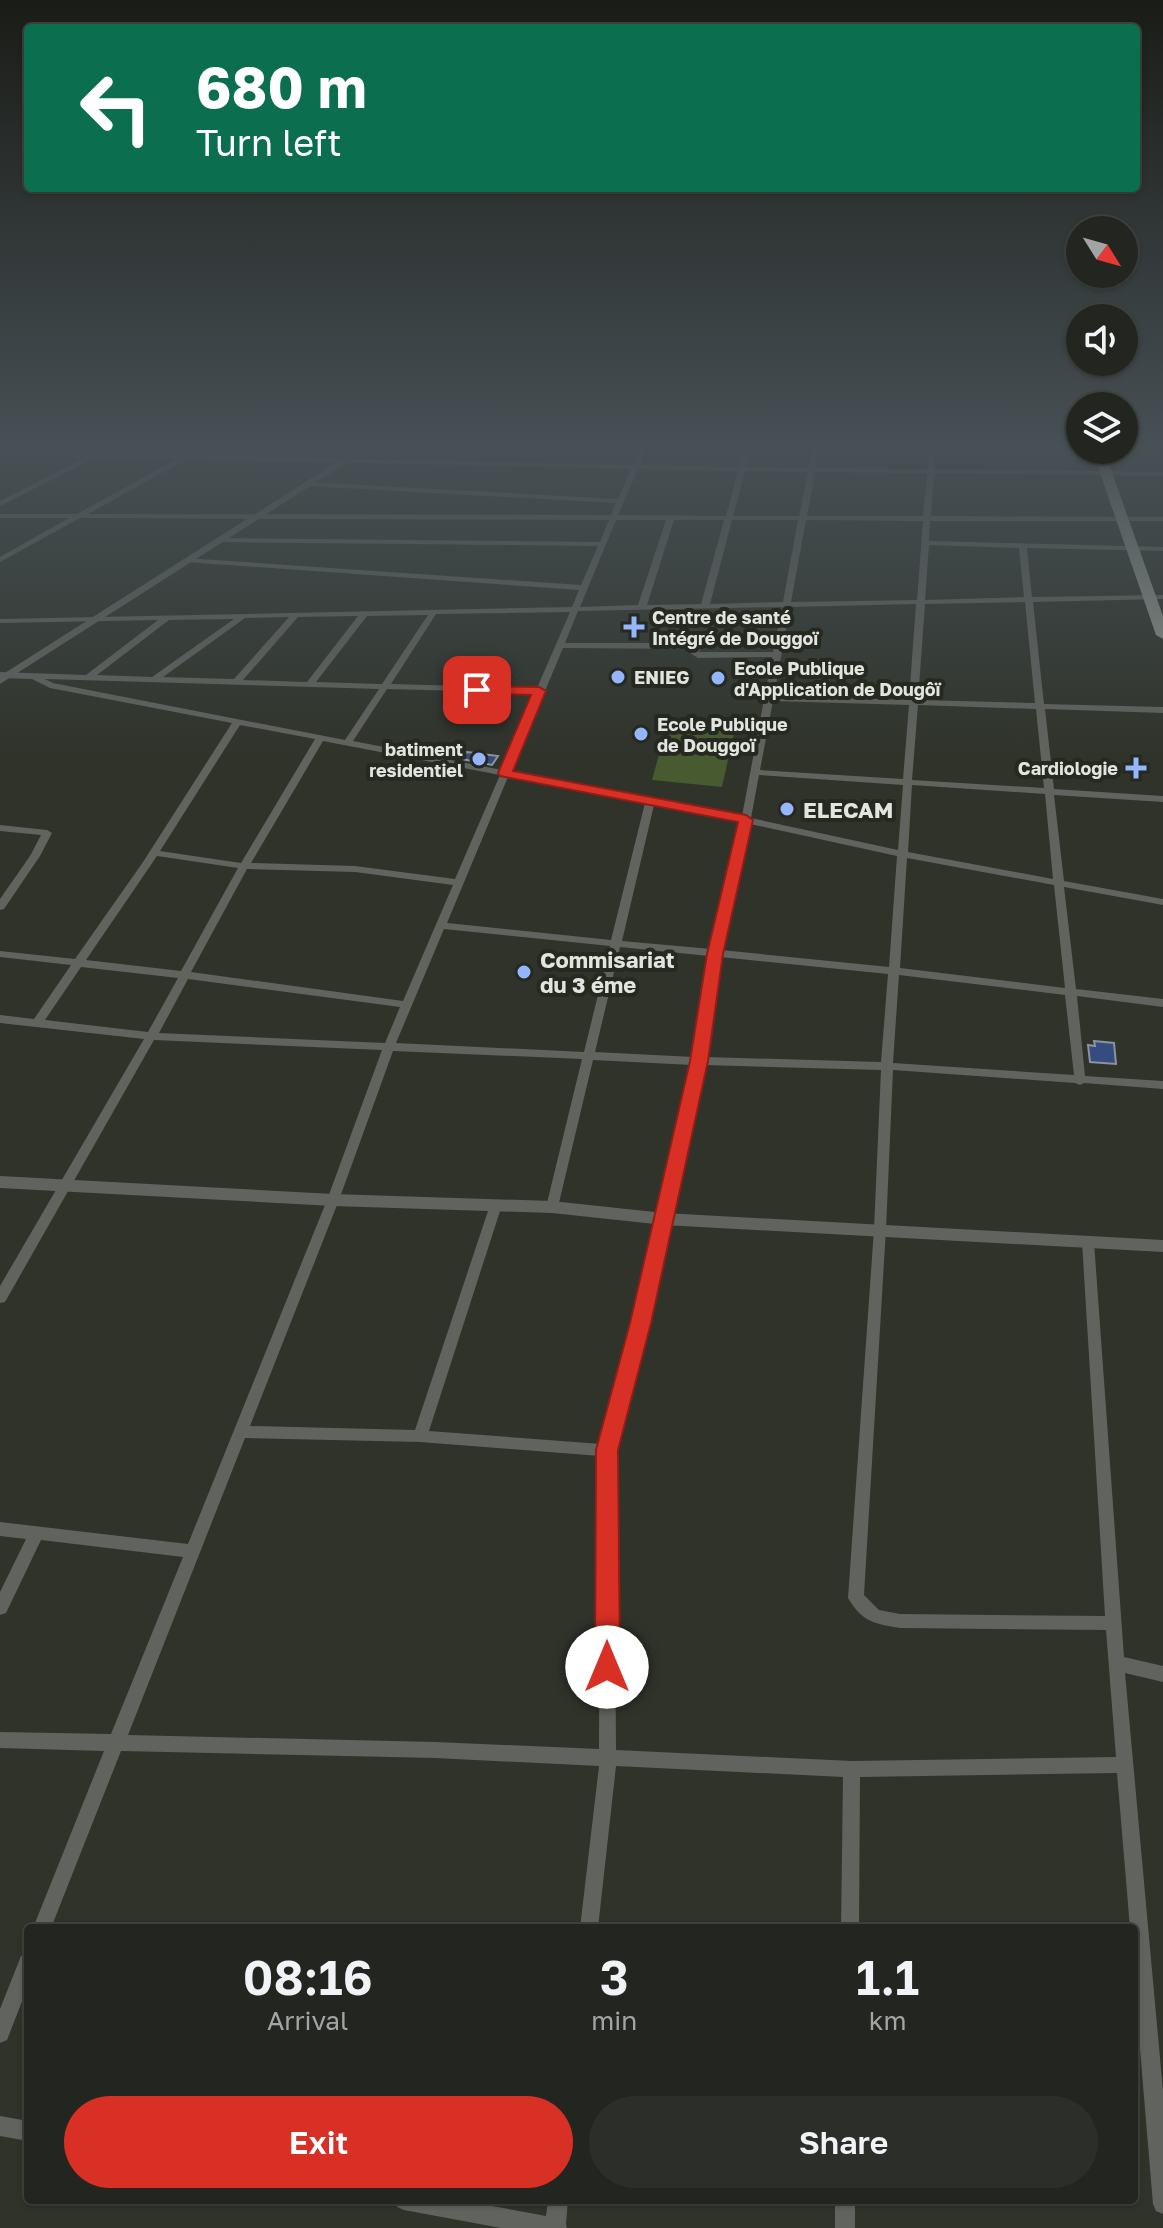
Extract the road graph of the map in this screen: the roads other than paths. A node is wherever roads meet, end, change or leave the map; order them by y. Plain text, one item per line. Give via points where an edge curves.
1 (18, 550) edge
2 (202, 550) edge
3 (601, 550) edge
4 (660, 550) edge
5 (719, 550) edge
6 (796, 550) edge
7 (926, 550) edge
8 (1024, 550) edge
9 (1134, 550) edge
10 (0, 560) edge
11 (186, 560) junction
12 (585, 588) junction
13 (1156, 597) edge
14 (1031, 600) junction
15 (921, 603) junction
16 (705, 606) junction
17 (786, 606) junction
18 (642, 607) junction
19 (576, 608) junction
20 (365, 613) junction
21 (433, 613) junction
22 (296, 615) junction
23 (243, 616) junction
24 (166, 618) junction
25 (96, 620) junction
26 (0, 621) edge
27 (1163, 635) edge
28 (560, 645) junction
29 (776, 654) junction
30 (89, 677) junction
31 (2, 678) edge
32 (36, 678) junction
33 (155, 679) junction
34 (237, 681) junction
35 (310, 684) junction
36 (384, 688) junction
37 (539, 691) junction
38 (768, 698) junction
39 (912, 703) junction
40 (1040, 705) junction
41 (1163, 710) edge
42 (237, 722) junction
43 (320, 738) junction
44 (348, 742) junction
45 (754, 772) junction
46 (505, 773) junction
47 (907, 784) junction
48 (1050, 792) junction
49 (1163, 799) edge
50 (650, 801) junction
51 (746, 820) junction
52 (0, 828) edge
53 (153, 853) junction
54 (902, 854) junction
55 (244, 866) junction
56 (460, 883) junction
57 (1059, 883) junction
58 (1163, 902) edge
59 (0, 907) edge
60 (443, 926) junction
61 (616, 943) junction
62 (0, 954) edge
63 (715, 954) junction
64 (78, 964) junction
65 (894, 971) junction
66 (185, 975) junction
67 (1068, 991) junction
68 (1163, 1003) edge
69 (408, 1005) junction
70 (0, 1019) edge
71 (37, 1023) junction
72 (151, 1036) junction
73 (389, 1047) junction
74 (588, 1056) junction
75 (699, 1061) junction
76 (887, 1066) junction
77 (1080, 1081) junction
78 (1163, 1085) edge
79 (0, 1182) edge
80 (64, 1185) junction
81 (333, 1200) junction
82 (496, 1205) junction
83 (552, 1207) junction
84 (664, 1219) junction
85 (880, 1229) junction
86 (1088, 1242) junction
87 (1163, 1246) edge
88 (0, 1298) edge
89 (239, 1432) junction
90 (420, 1436) junction
91 (607, 1450) junction
92 (0, 1529) edge
93 (36, 1534) junction
94 (192, 1551) junction
95 (0, 1608) edge
96 (1114, 1623) junction
97 (1116, 1663) junction
98 (1163, 1674) edge
99 (0, 1740) edge
100 (116, 1744) junction
101 (608, 1760) junction
102 (1125, 1765) junction
103 (852, 1769) junction
104 (44, 1924) edge
105 (589, 1924) edge
106 (850, 1924) edge
107 (24, 1973) edge
108 (0, 2033) edge
109 (0, 2126) edge
110 (24, 2130) edge
111 (426, 2204) edge
112 (558, 2204) edge
113 (845, 2204) edge
114 (1163, 2204) edge
115 (555, 2228) edge
116 (845, 2228) edge

1 - 10 street
2 - 11 street
3 - 12 street
4 - 18 street
5 - 16 street
6 - 17 street
7 - 15 street
8 - 14 street
9 - 13 main road
11 - 12 street
11 - 25 street
12 - 19 street
13 - 14 street
13 - 27 main road
14 - 15 street
14 - 40 street
15 - 17 street
15 - 39 street
16 - 17 street
16 - 18 street
17 - 29 street
18 - 19 street
19 - 21 street
19 - 28 street
20 - 21 street
20 - 22 street
20 - 35 street
21 - 36 street
22 - 23 street
22 - 34 street
23 - 24 street
23 - 33 street
24 - 25 street
24 - 30 street
25 - 26 street
25 - 31 street
28 - 29 street via 692,646 698,647 698,655
28 - 37 street
29 - 38 street
30 - 32 street
30 - 33 street
31 - 32 street
32 - 42 street
33 - 34 street
34 - 35 street
35 - 36 street
36 - 37 street
36 - 44 street
37 - 46 street
38 - 39 street
38 - 45 street
39 - 40 street
39 - 47 street
40 - 41 street
40 - 48 street
42 - 43 street
42 - 53 street
43 - 44 street
43 - 55 street
44 - 46 street
45 - 47 street
45 - 51 street
46 - 50 street
46 - 56 street
47 - 48 street
47 - 54 street
48 - 49 street
48 - 57 street
50 - 51 street
50 - 61 street
51 - 54 street
51 - 63 street
52 - 59 street via 47,833
53 - 55 street
53 - 64 street
54 - 57 street
54 - 65 street
55 - 56 street via 355,869
55 - 66 street
56 - 60 street
57 - 58 street
57 - 67 street
60 - 61 street
60 - 69 street
61 - 63 street
61 - 74 street
62 - 64 street
63 - 65 street
63 - 75 street
64 - 66 street
64 - 71 street
65 - 67 street
65 - 76 street
66 - 69 street
66 - 72 street
67 - 68 street
67 - 77 street
69 - 73 street
70 - 71 street
71 - 72 street
72 - 73 street
72 - 80 street
73 - 74 street
73 - 81 street
74 - 75 street
74 - 83 street
75 - 76 street
75 - 84 street
76 - 77 street
76 - 85 street
77 - 78 street
79 - 80 street
80 - 81 street
80 - 88 street
81 - 82 street
81 - 89 street
82 - 83 street
82 - 90 street
83 - 84 street
84 - 85 street
84 - 91 street
85 - 86 street
85 - 96 street via 856,1598 875,1617 900,1621
86 - 87 street
86 - 96 street
89 - 90 street
89 - 94 street
90 - 91 street
91 - 101 street
92 - 93 street
93 - 94 street
93 - 95 street
94 - 100 street
96 - 97 street
97 - 98 street
97 - 102 street
99 - 100 street
100 - 101 street via 435,1750
100 - 104 street
101 - 103 street
101 - 105 street
102 - 103 street
102 - 114 street
103 - 106 street
107 - 108 street
109 - 110 street
111 - 115 street
112 - 115 street
113 - 116 street

